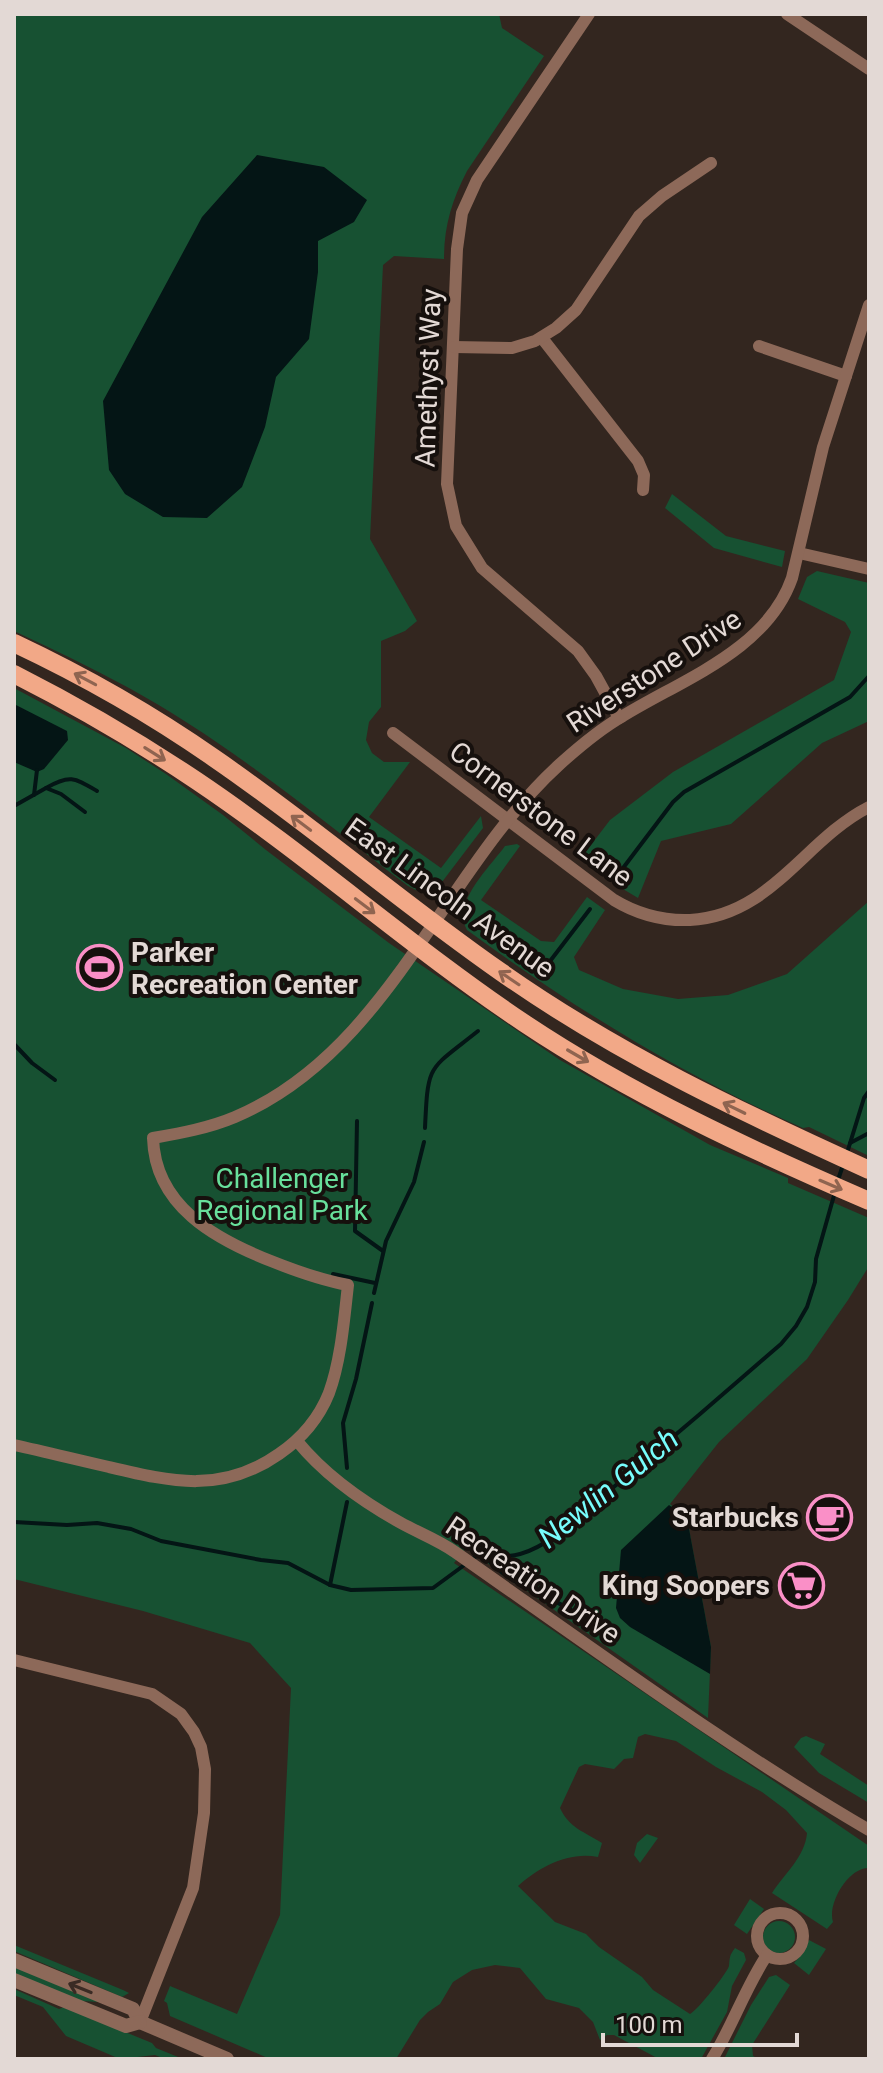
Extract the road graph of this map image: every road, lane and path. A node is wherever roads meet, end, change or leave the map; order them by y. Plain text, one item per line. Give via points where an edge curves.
1 (589, 14) edge
2 (787, 14) edge
3 (869, 69) edge
4 (711, 163) dead end
5 (869, 305) edge
6 (542, 338) junction
7 (759, 346) dead end
8 (454, 347) junction
9 (846, 376) junction
10 (643, 490) dead end
11 (799, 553) junction
12 (869, 569) edge
13 (14, 643) edge
14 (14, 674) edge
15 (619, 718) junction
16 (393, 733) dead end
17 (869, 807) edge
18 (508, 820) junction
19 (432, 923) junction
20 (417, 945) junction
21 (869, 1170) edge
22 (869, 1201) edge
23 (297, 1441) junction
24 (14, 1445) edge
25 (14, 1660) edge
26 (869, 1830) edge
27 (767, 1955) dead end
28 (14, 1960) edge
29 (14, 1980) edge
30 (140, 2022) junction
31 (224, 2058) edge
32 (712, 2059) edge

1 - 8 street, Amethyst Way via 467,200 457,249
2 - 3 street
4 - 6 street via 639,216 576,310
5 - 9 street, Riverstone Drive
6 - 8 street via 512,348
6 - 10 street via 638,461
7 - 9 street
8 - 15 street, Amethyst Way via 447,484 456,526 482,568 578,651
9 - 11 street, Riverstone Drive via 823,447
11 - 12 street
11 - 15 street, Riverstone Drive via 785,595 759,631
19 -> 13 main road, East Lincoln Avenue via 205,751
14 -> 20 main road, East Lincoln Avenue via 200,783
15 - 18 street, Riverstone Drive via 551,773
16 - 18 street, Cornerstone Lane
17 - 18 street, Cornerstone Lane via 749,904 718,916 681,920 622,905
18 - 19 street, Riverstone Drive
19 - 20 street, Riverstone Drive
21 -> 19 main road, East Lincoln Avenue via 678,1081 592,1033
20 -> 22 main road, East Lincoln Avenue via 562,1048 703,1126
20 - 23 street via 334,1051 299,1081 237,1116 153,1138 163,1178 202,1226 244,1250 348,1285 330,1391
23 - 24 street via 258,1467 199,1482 159,1479
23 - 26 street, Recreation Drive via 324,1470 393,1518 446,1546 660,1695
25 - 30 street via 152,1694 181,1714 201,1747 204,1813 193,1888
27 - 32 street
30 -> 28 street via 133,2009
29 - 30 street via 126,2026
30 - 31 street

